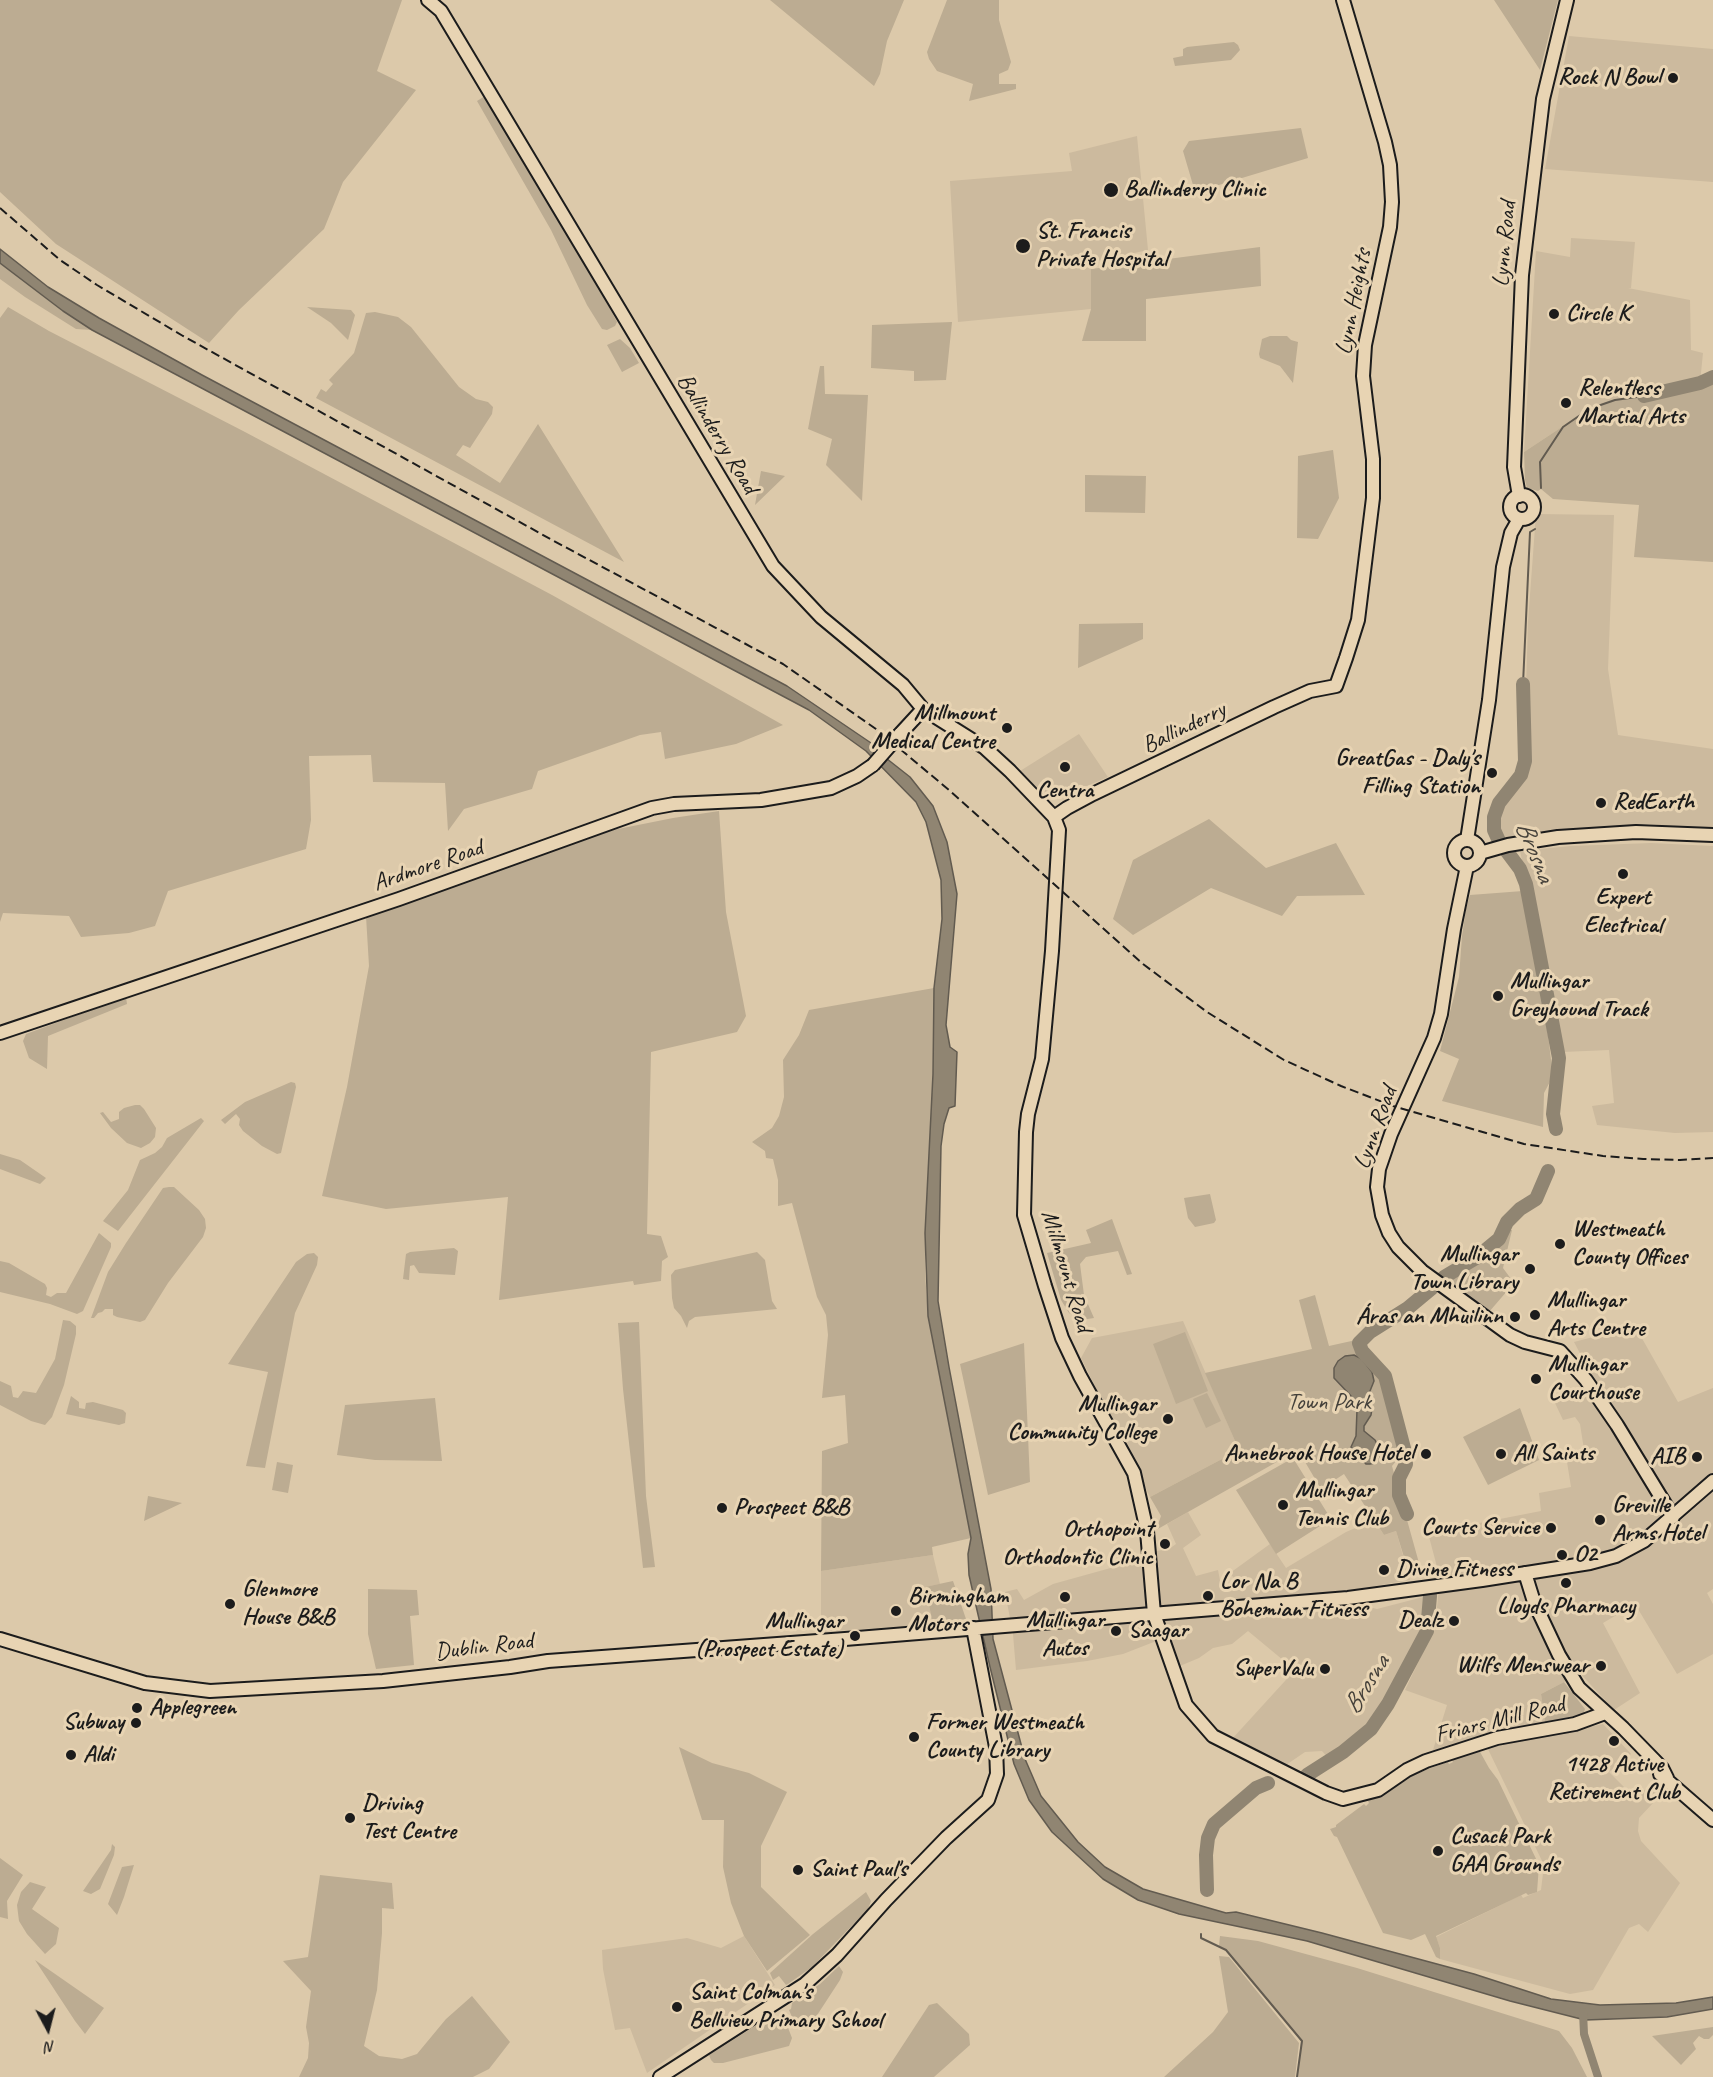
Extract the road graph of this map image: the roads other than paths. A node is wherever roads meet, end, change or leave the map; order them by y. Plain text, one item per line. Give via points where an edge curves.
1 (428, 0) edge
2 (1343, 0) edge
3 (1567, 0) edge
4 (1519, 496) junction
5 (1518, 519) junction
6 (1336, 686) joint
7 (923, 709) junction
8 (1054, 818) junction
9 (1713, 836) edge
10 (1467, 840) junction
11 (1480, 853) junction
12 (1467, 866) junction
13 (0, 1033) edge
14 (1713, 1481) edge
15 (1673, 1517) junction
16 (1525, 1573) junction
17 (1154, 1614) junction
18 (976, 1628) junction
19 (0, 1639) edge
20 (1608, 1716) junction
21 (1213, 1736) joint
22 (1713, 1820) edge
23 (660, 2077) edge

1 - 7 street, Ballinderry Road via 441,11 773,566 821,617 903,685
2 - 6 street, Lynn Heights via 1385,142 1392,202 1363,361 1374,469 1371,523 1358,620
3 - 4 street, Lynn Road via 1543,99 1522,275 1514,467
4 - 5 street, Lynn Road via 1510,508
4 - 5 street, Lynn Road via 1530,498 1534,507 1530,516
5 - 10 street, Lynn Road via 1503,567 1489,700
6 - 8 street, Ballinderry via 1310,691 1274,707 1093,794
7 - 8 street, Ballinderry Road via 985,748
7 - 13 street, Ardmore Road, bridge via 873,765 831,788 761,800 652,808 410,895
8 - 17 street, Millmount Road via 1059,830 1052,951 1042,1059 1027,1123 1024,1215 1062,1338 1134,1473 1147,1531
9 - 11 street via 1636,832 1558,837
10 - 11 street via 1478,846
10 - 12 street via 1456,847 1455,855
11 - 12 street via 1475,864
12 - 15 street, Lynn Road via 1441,1014 1378,1169 1378,1202 1389,1233 1422,1271 1510,1335 1560,1351 1617,1425
14 - 15 street, Dublin Road
15 - 16 street, Dublin Road via 1644,1541 1616,1556
16 - 17 street, Dublin Road via 1386,1594
16 - 20 street via 1559,1655 1579,1688
17 - 18 street, Dublin Road
17 - 21 street, Millmount Road via 1186,1705
18 - 19 street, Dublin Road via 548,1661 383,1680 210,1691 145,1683
18 - 23 street via 996,1747 996,1774 988,1800 805,1984
20 - 21 street, Friars Mill Road via 1497,1738 1426,1761 1378,1790 1343,1799
20 - 22 street via 1617,1731

